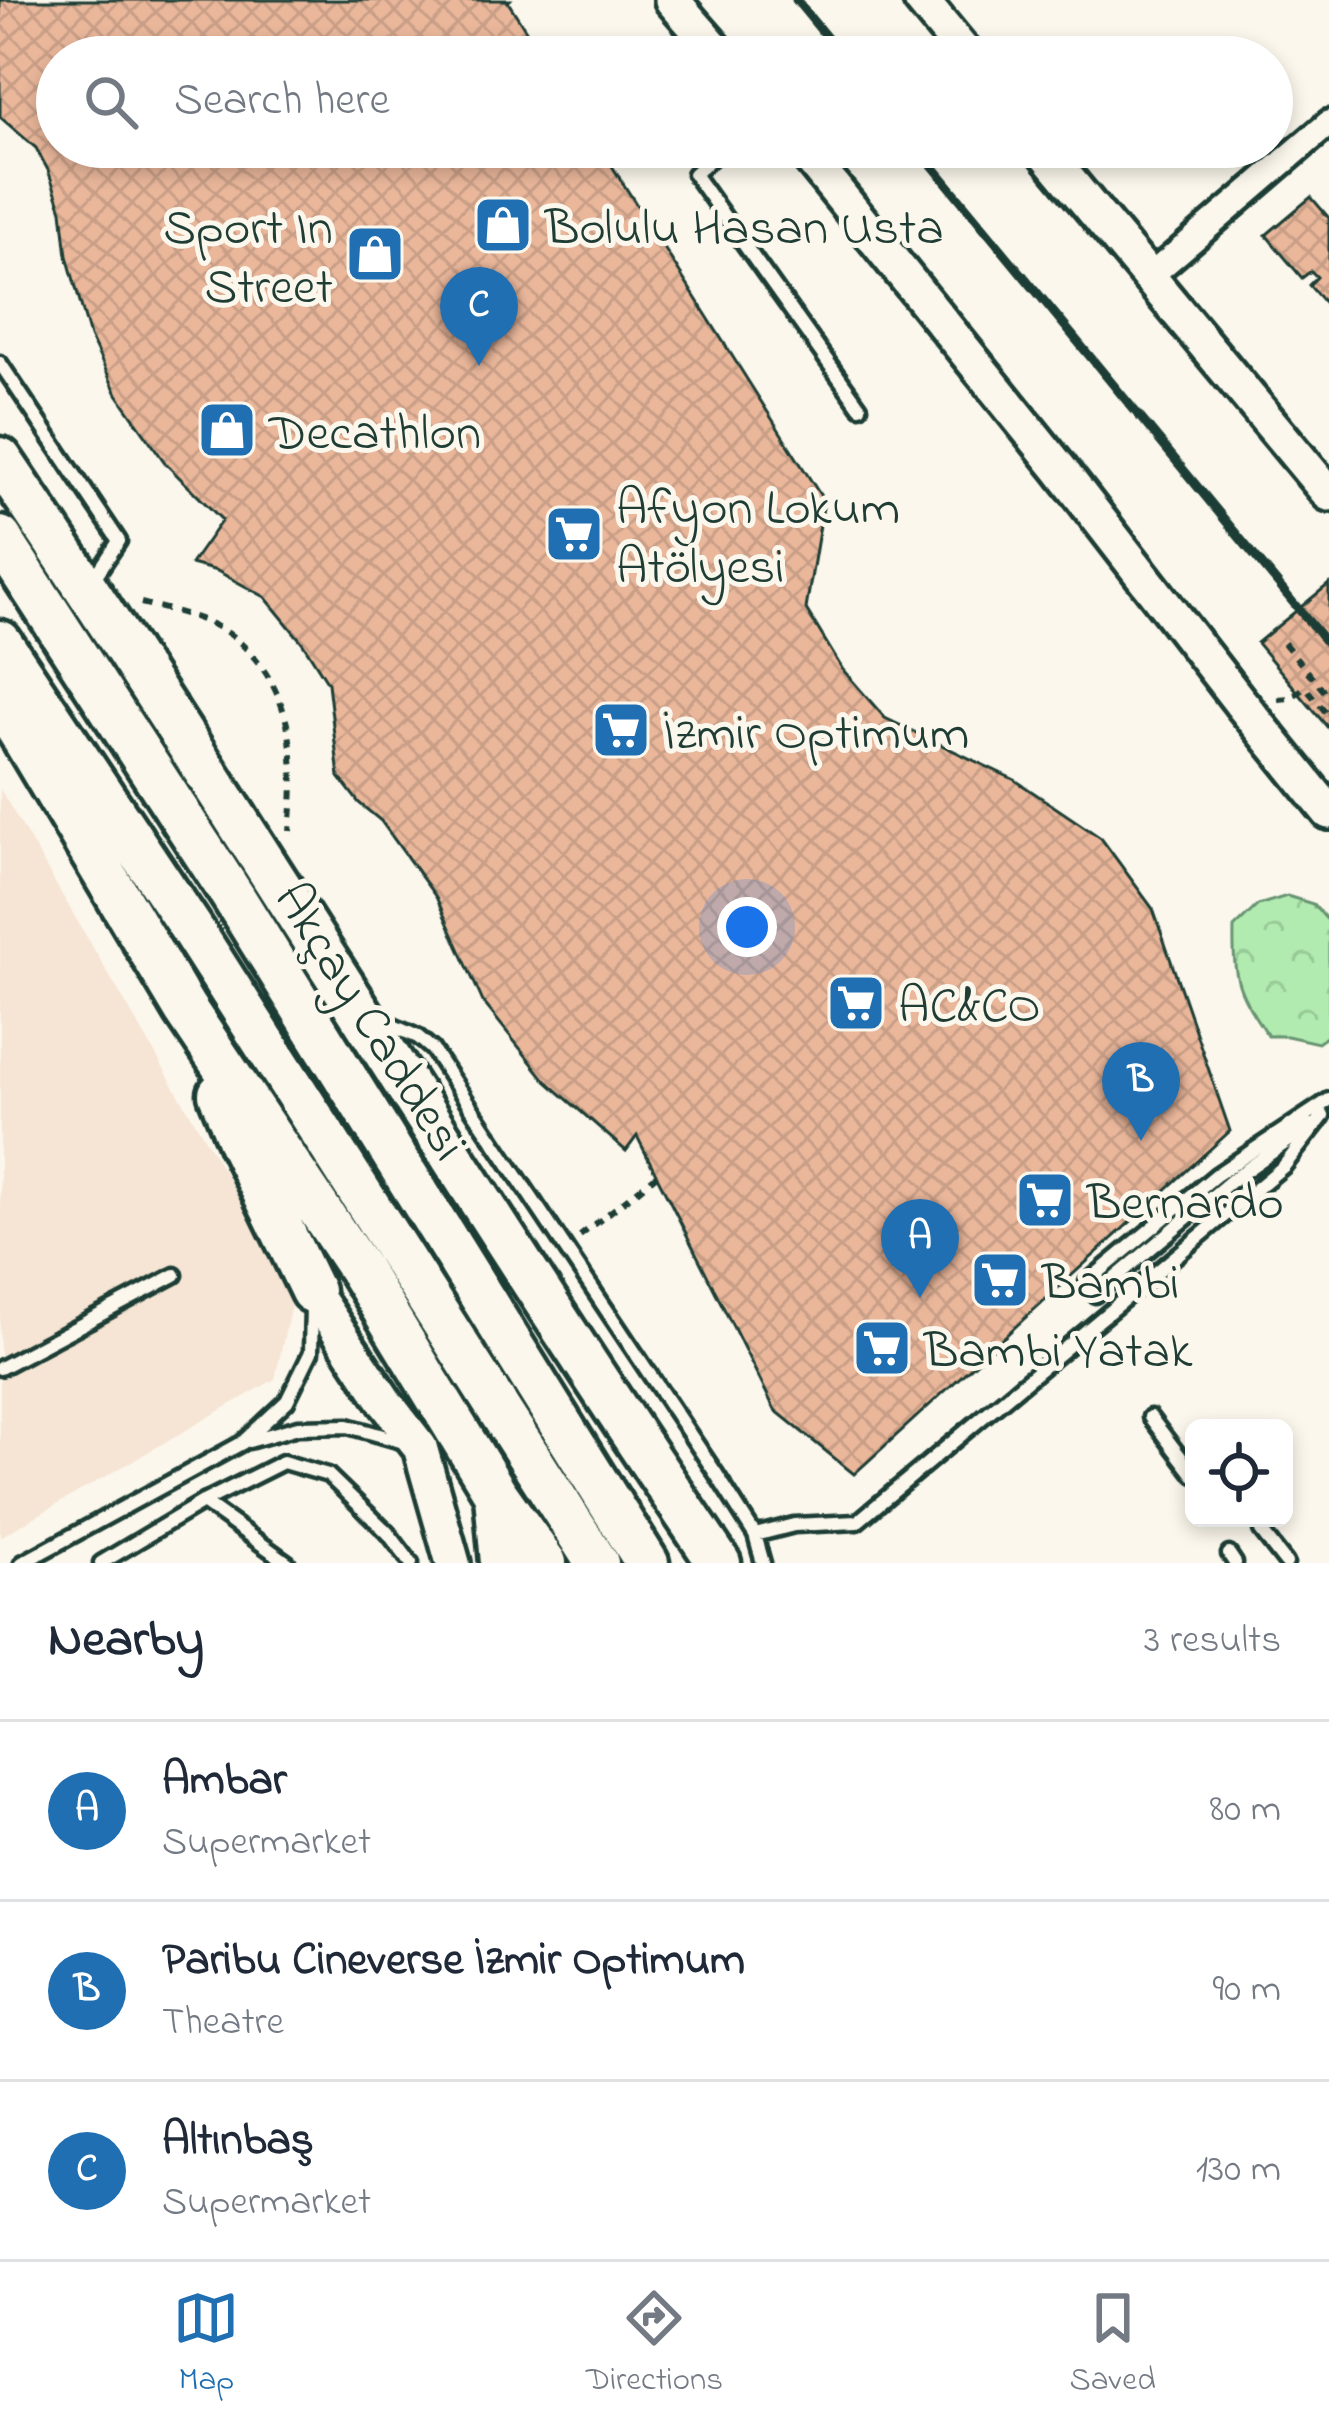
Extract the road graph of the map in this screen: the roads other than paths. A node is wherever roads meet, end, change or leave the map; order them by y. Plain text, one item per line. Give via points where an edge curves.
1 (672, 0) edge
2 (921, 0) edge
3 (704, 36) edge
4 (951, 36) edge
5 (1329, 123) edge
6 (1293, 154) edge
7 (702, 168) edge
8 (818, 168) edge
9 (1058, 168) edge
10 (1276, 168) edge
11 (1148, 278) junction
12 (0, 363) edge
13 (860, 407) dead end
14 (0, 460) edge
15 (1329, 494) edge
16 (0, 538) edge
17 (88, 589) junction
18 (0, 642) edge
19 (0, 699) edge
20 (1329, 812) edge
21 (185, 1010) junction
22 (362, 1016) junction
23 (1325, 1109) edge
24 (175, 1275) dead end
25 (1091, 1288) dead end
26 (312, 1292) junction
27 (0, 1368) edge
28 (1150, 1417) dead end
29 (438, 1437) junction
30 (242, 1443) junction
31 (1185, 1463) edge
32 (496, 1494) junction
33 (203, 1502) junction
34 (1261, 1531) dead end
35 (754, 1535) junction
36 (110, 1561) edge
37 (22, 1563) edge
38 (288, 1563) edge
39 (411, 1563) edge
40 (453, 1563) edge
41 (502, 1563) edge
42 (545, 1563) edge
43 (597, 1563) edge
44 (647, 1563) edge
45 (719, 1563) edge
46 (763, 1563) edge
47 (1286, 1563) edge

1 - 3 street
2 - 4 street
5 - 6 street
7 - 13 lane via 694,175
8 - 20 street
9 - 11 street
10 - 11 street
11 - 15 street
12 - 17 lane via 119,541
14 - 17 highway
16 - 44 highway, Akçay Caddesi
17 - 22 highway
18 - 43 highway, Akçay Caddesi
19 - 21 highway
21 - 26 highway
21 - 29 highway via 359,1269
22 - 35 lane via 432,1049
22 - 45 highway
23 - 25 lane via 1216,1175
23 - 35 lane via 1284,1166 856,1522
24 - 27 lane
26 - 29 street via 386,1403
26 - 30 lane via 311,1352 286,1401
28 - 31 lane
29 - 30 lane via 298,1426
29 - 32 highway
29 - 40 street
30 - 37 lane
32 - 41 highway
32 - 42 highway
33 - 36 lane
33 - 38 lane
33 - 39 lane via 283,1462 328,1475
34 - 47 lane
35 - 46 lane

